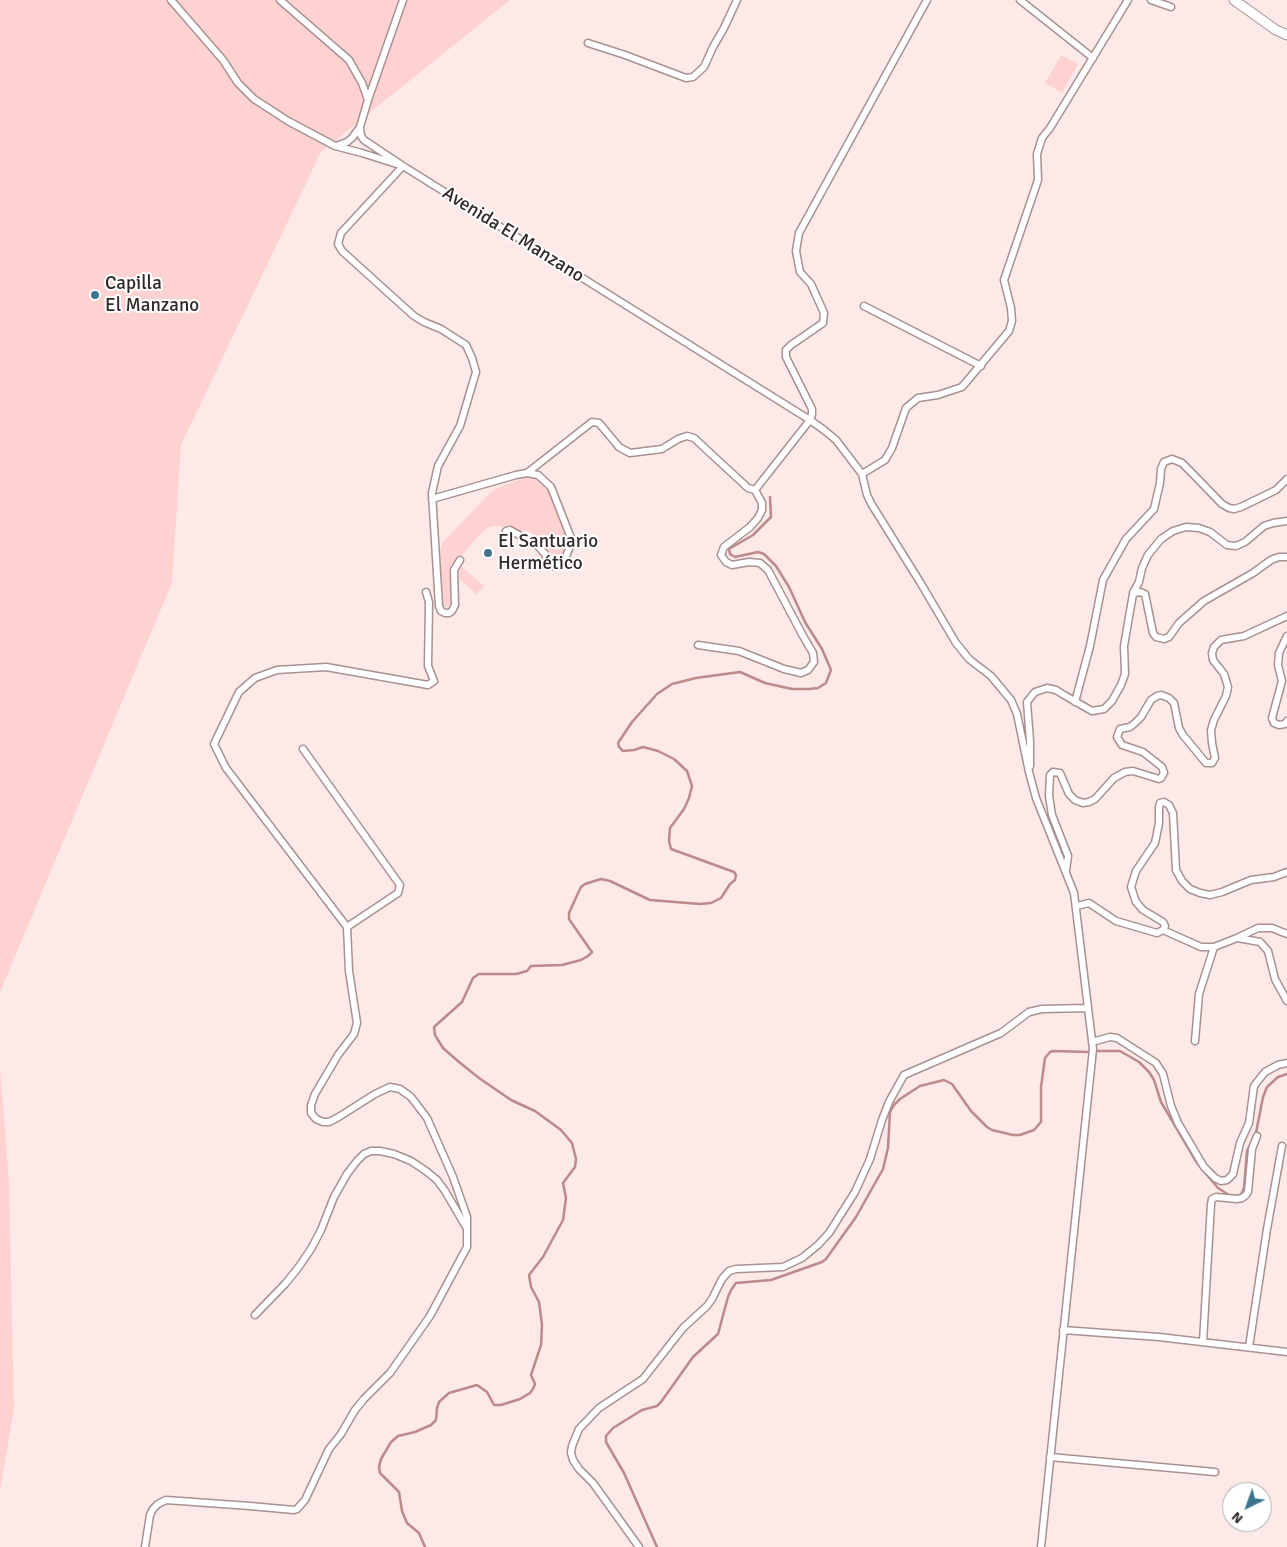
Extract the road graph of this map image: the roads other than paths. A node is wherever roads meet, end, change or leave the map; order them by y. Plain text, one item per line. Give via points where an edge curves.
1 (171, 0) edge
2 (280, 0) edge
3 (403, 0) edge
4 (737, 0) edge
5 (927, 0) edge
6 (1020, 0) edge
7 (1128, 0) edge
8 (1151, 0) edge
9 (1234, 0) edge
10 (1170, 7) dead end
11 (1287, 36) edge
12 (588, 43) dead end
13 (1093, 58) junction
14 (374, 80) junction
15 (362, 82) junction
16 (368, 100) junction
17 (360, 127) junction
18 (335, 146) junction
19 (404, 166) junction
20 (864, 306) dead end
21 (981, 366) junction
22 (810, 420) junction
23 (527, 473) junction
24 (862, 474) junction
25 (1287, 479) edge
26 (755, 490) junction
27 (432, 499) junction
28 (1287, 521) edge
29 (506, 531) dead end
30 (1287, 557) edge
31 (460, 560) dead end
32 (426, 592) dead end
33 (1133, 594) junction
34 (1287, 616) edge
35 (1287, 636) edge
36 (698, 645) dead end
37 (1075, 702) junction
38 (1287, 721) edge
39 (303, 749) dead end
40 (1029, 772) junction
41 (1066, 870) junction
42 (1287, 872) edge
43 (1077, 906) junction
44 (347, 927) junction
45 (1163, 930) junction
46 (1287, 934) edge
47 (1237, 938) junction
48 (1214, 947) junction
49 (1287, 1001) edge
50 (1088, 1008) junction
51 (1195, 1041) dead end
52 (1092, 1042) junction
53 (1286, 1061) edge
54 (1257, 1136) dead end
55 (1282, 1146) dead end
56 (468, 1230) junction
57 (255, 1315) dead end
58 (1063, 1330) junction
59 (1203, 1342) junction
60 (1249, 1347) junction
61 (1287, 1352) edge
62 (1050, 1457) junction
63 (1215, 1472) dead end
64 (145, 1547) edge
65 (639, 1547) edge
66 (1041, 1547) edge

1 - 18 street, Avenida El Manzano via 254,99
2 - 15 street via 349,60
3 - 14 street
4 - 12 street via 704,67 694,77 686,78
5 - 22 street via 799,233 796,250 800,272 811,284 824,313 823,323 791,345 786,350 786,357 812,409
6 - 13 street
7 - 13 street
8 - 10 street
9 - 11 street
13 - 21 street via 1042,138 1036,154 1038,180 1004,280 1011,308 1010,331
14 - 15 street
14 - 16 street
15 - 16 street
16 - 17 street
17 - 18 street via 347,142
17 - 19 street via 360,136 364,140
18 - 19 street, Avenida El Manzano
19 - 22 street, Avenida El Manzano
19 - 27 street via 342,233 338,244 414,316 466,345 472,358 476,372 460,426 438,466
20 - 21 street
21 - 24 street via 962,388 918,398 906,408 885,460
22 - 24 street, Avenida El Manzano via 836,440
22 - 26 street
23 - 26 street via 592,422 598,423 619,447 630,453 662,449 687,436 694,438 748,488
23 - 27 street
23 - 29 street via 538,475 551,487 571,538 569,549 565,559 554,566 546,561 537,545 510,530
24 - 40 street via 872,505 956,643 1011,700
25 - 37 street via 1276,490 1234,509 1222,504 1182,464 1172,459 1164,462 1154,509 1126,539 1104,580
26 - 36 street via 762,503 758,518 724,547 721,555 732,565 760,563 768,570 813,653 814,662 801,673 740,651
27 - 31 street via 439,606 445,613 452,611 455,604 454,570
28 - 33 street via 1268,524 1236,546 1227,545 1200,528 1186,527 1173,531 1148,555
30 - 33 street via 1271,560 1209,597 1164,639 1153,633 1145,594
32 - 44 street via 429,602 428,666 434,681 428,686 326,667 277,670 255,678 239,692 214,744 226,768
33 - 37 street via 1121,685 1110,705 1100,711 1092,711
34 - 41 street via 1244,636 1221,640 1214,647 1213,660 1224,674 1228,687 1211,730 1215,758 1212,763 1206,763 1182,735 1174,703 1169,698 1158,696 1151,700 1135,723 1120,730 1117,737 1122,745 1143,752 1162,767 1164,773 1161,778 1125,772 1114,778 1095,799 1082,803 1068,794 1060,773 1051,773 1049,796 1052,815 1068,856
35 - 38 street via 1279,653 1282,681 1272,718 1279,725
37 - 40 street via 1048,688 1035,692 1029,698
39 - 44 street via 400,885 398,893
40 - 41 street via 1056,851
41 - 43 street
42 - 45 street via 1251,880 1210,895 1195,892 1182,881 1176,870 1172,813 1166,802 1162,802 1158,833 1131,887 1136,902 1163,922
43 - 45 street via 1089,903 1116,920 1158,933
43 - 50 street
44 - 56 street via 349,971 357,1023 354,1034 315,1094 311,1113 316,1119 329,1122 390,1087 412,1097 427,1118 453,1177 467,1217
45 - 48 street via 1202,947
46 - 47 street via 1262,927
47 - 48 street
47 - 49 street via 1260,942 1268,951 1275,979
48 - 51 street via 1199,994
50 - 52 street
50 - 65 street via 1029,1012 1001,1033 904,1075 889,1102 858,1186 829,1233 811,1252 783,1267 729,1271 707,1306 683,1328 643,1379 599,1408 579,1429 572,1446 573,1460
52 - 53 street via 1117,1038 1156,1063 1163,1074 1178,1123 1204,1167 1221,1181 1233,1174 1240,1143 1249,1123 1254,1086 1265,1072
52 - 58 street
54 - 59 street via 1252,1149 1246,1195 1237,1200 1212,1199
55 - 60 street
56 - 57 street via 445,1191 426,1171 394,1154 371,1151 364,1154 347,1174 334,1196 321,1230 298,1268
56 - 64 street via 467,1247 430,1316 390,1373 355,1410 297,1508 166,1500 158,1504 150,1515
58 - 59 street
58 - 62 street
59 - 60 street
60 - 61 street
62 - 63 street
62 - 66 street

